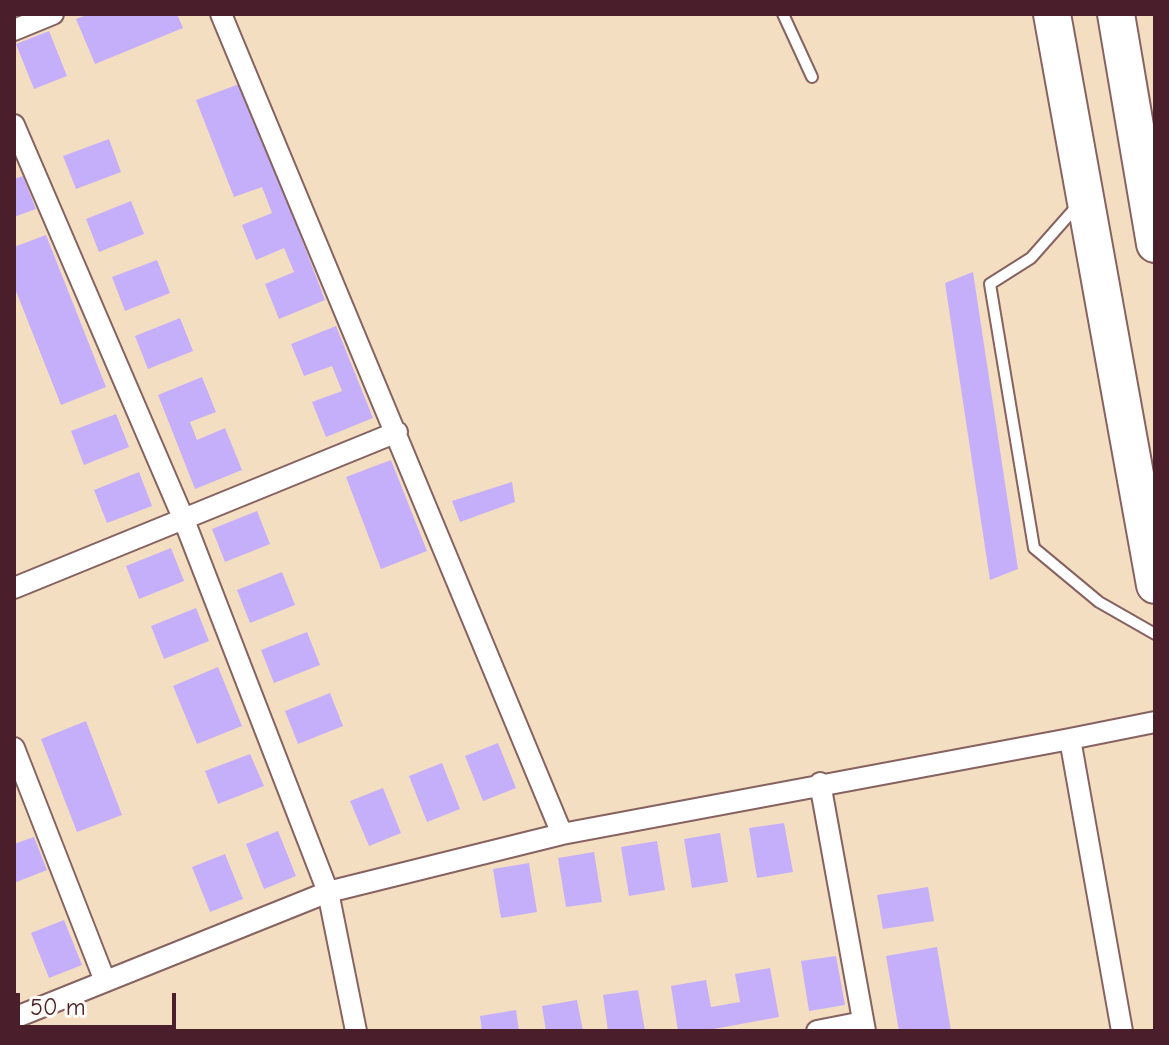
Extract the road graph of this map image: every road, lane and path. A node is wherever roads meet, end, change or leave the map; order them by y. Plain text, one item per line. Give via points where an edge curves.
1 (53, 14) edge
2 (221, 14) edge
3 (783, 14) edge
4 (1052, 14) edge
5 (1116, 14) edge
6 (14, 30) edge
7 (812, 77) dead end
8 (14, 125) edge
9 (1086, 196) junction
10 (1155, 244) edge
11 (397, 432) junction
12 (184, 520) junction
13 (1155, 585) edge
14 (14, 588) edge
15 (1155, 634) edge
16 (1155, 722) edge
17 (1070, 739) junction
18 (14, 748) edge
19 (820, 783) junction
20 (562, 834) junction
21 (328, 892) junction
22 (105, 981) junction
23 (14, 1018) edge
24 (864, 1026) edge
25 (356, 1031) edge
26 (817, 1031) edge
27 (1122, 1031) edge

1 - 6 street
2 - 11 street
3 - 7 lane
4 - 9 highway
5 - 10 highway
8 - 12 street
9 - 13 highway
9 - 15 lane via 1031,258 990,284 1034,548 1099,602
11 - 12 street
11 - 20 street
12 - 14 street
12 - 21 street
16 - 17 street
17 - 19 street
17 - 27 street
18 - 22 street
19 - 20 street
19 - 24 street
20 - 21 street
21 - 22 street
21 - 25 street
22 - 23 street
24 - 26 street

